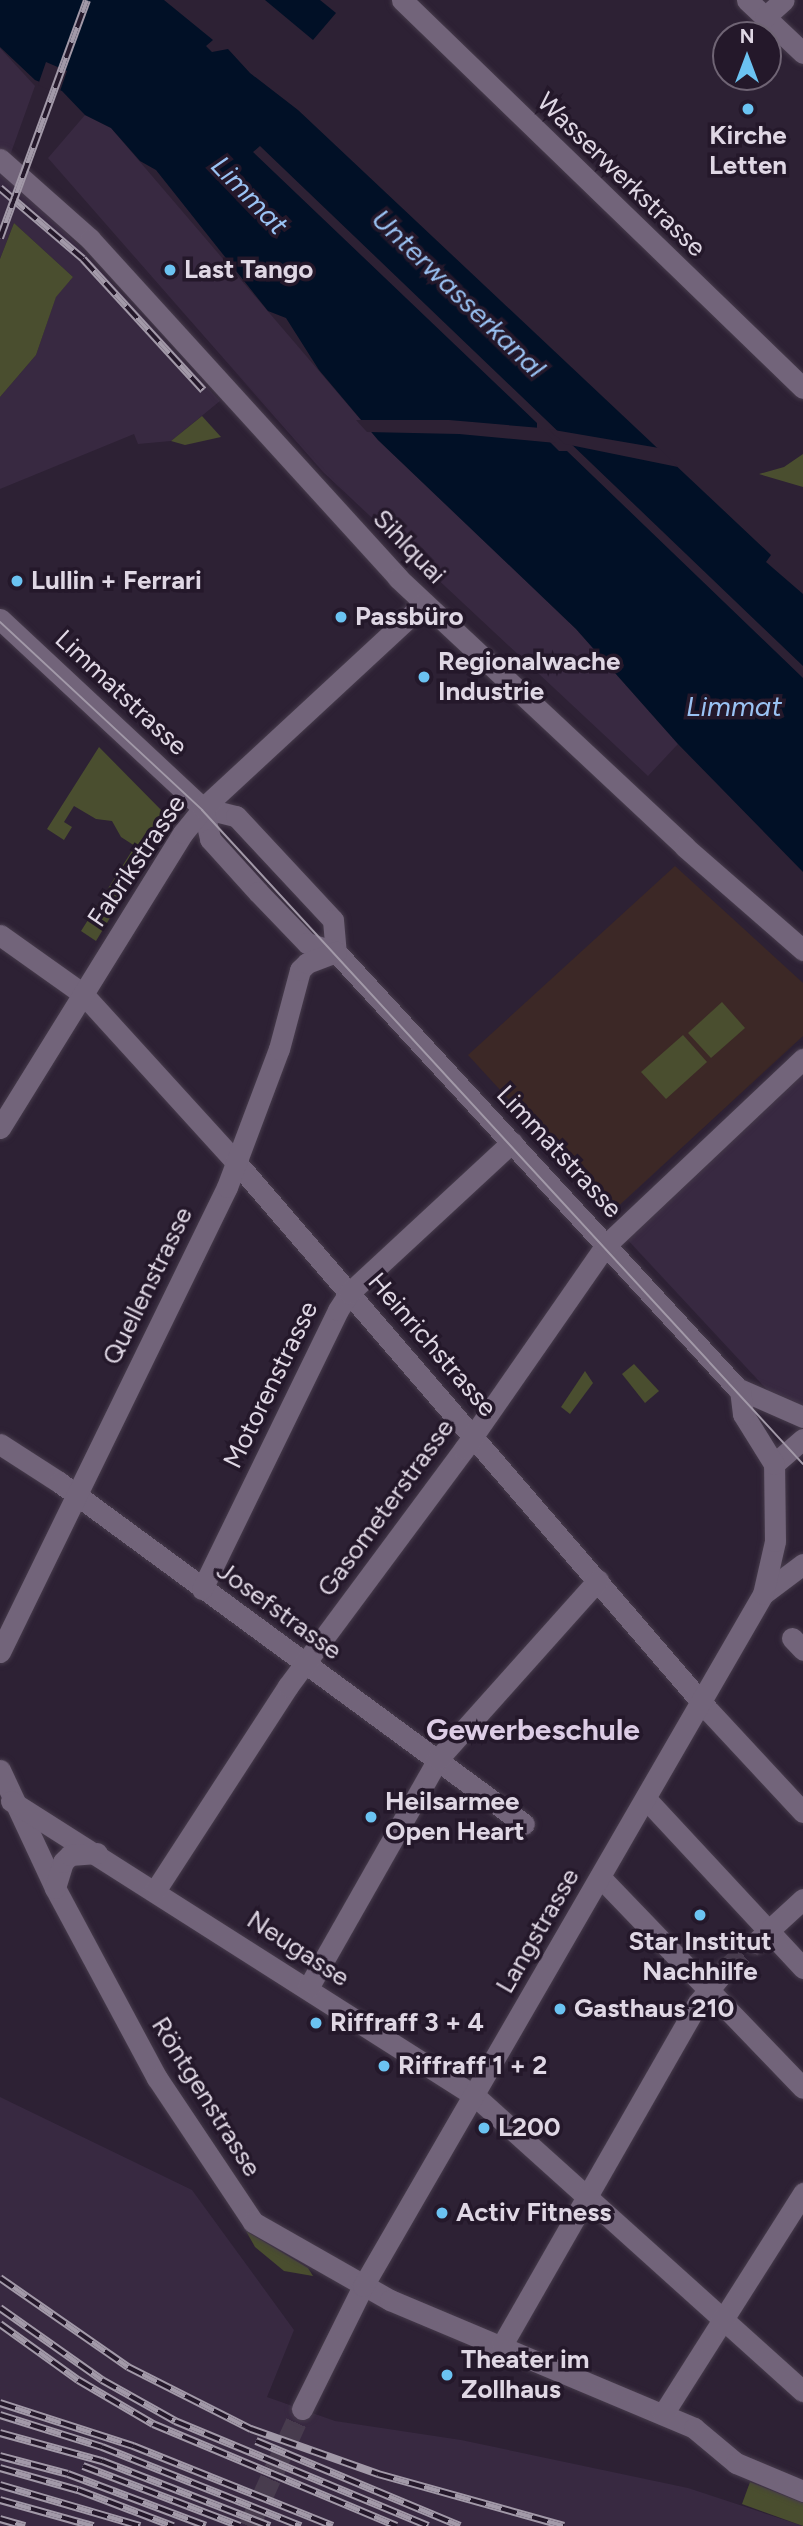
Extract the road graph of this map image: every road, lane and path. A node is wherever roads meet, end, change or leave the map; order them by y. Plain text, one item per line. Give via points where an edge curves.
1 (402, 0) edge
2 (747, 0) edge
3 (784, 0) edge
4 (765, 17) junction
5 (803, 53) edge
6 (0, 159) edge
7 (803, 388) edge
8 (424, 603) junction
9 (0, 619) edge
10 (203, 808) junction
11 (0, 935) edge
12 (803, 950) edge
13 (336, 952) junction
14 (83, 994) junction
15 (803, 1059) edge
16 (0, 1128) edge
17 (512, 1142) junction
18 (236, 1162) junction
19 (606, 1245) junction
20 (349, 1293) junction
21 (740, 1390) junction
22 (803, 1417) edge
23 (473, 1435) junction
24 (803, 1439) edge
25 (0, 1444) edge
26 (774, 1464) junction
27 (76, 1496) junction
28 (803, 1564) edge
29 (598, 1580) junction
30 (202, 1589) junction
31 (763, 1594) junction
32 (0, 1652) edge
33 (305, 1665) junction
34 (702, 1702) junction
35 (438, 1759) junction
36 (0, 1770) edge
37 (7, 1798) edge
38 (646, 1799) junction
39 (803, 1812) edge
40 (524, 1824) dead end
41 (97, 1853) junction
42 (601, 1878) junction
43 (55, 1888) junction
44 (155, 1891) junction
45 (803, 1899) edge
46 (762, 1937) junction
47 (727, 1968) tunnel mouth
48 (803, 1968) edge
49 (308, 1988) junction
50 (706, 1989) junction
51 (803, 2088) edge
52 (475, 2096) junction
53 (803, 2193) edge
54 (587, 2196) junction
55 (363, 2286) junction
56 (723, 2318) junction
57 (502, 2345) junction
58 (803, 2390) edge
59 (302, 2409) tunnel mouth
60 (663, 2414) junction
61 (803, 2491) edge

1 - 7 street, Wasserwerkstrasse
2 - 4 street
3 - 4 street
4 - 5 street
6 - 8 street, Sihlquai via 90,239
8 - 10 street, Fabrikstrasse
8 - 12 street, Sihlquai via 685,847
9 - 10 street, Limmatstrasse
10 - 13 street, Limmatstrasse via 210,839 258,892 307,943
10 - 13 street, Limmatstrasse via 236,816 332,920
10 - 14 street, Fabrikstrasse
11 - 14 street, Heinrichstrasse
13 - 17 street, Limmatstrasse
13 - 18 street, Quellenstrasse via 302,966 279,1049
14 - 16 street, Fabrikstrasse
14 - 18 street, Heinrichstrasse
15 - 19 street, Gasometerstrasse
17 - 19 street, Limmatstrasse
17 - 20 street, Motorenstrasse
18 - 20 street, Heinrichstrasse
18 - 27 street, Quellenstrasse
19 - 21 street, Limmatstrasse
19 - 23 street, Gasometerstrasse
20 - 23 street, Heinrichstrasse
20 - 30 street, Motorenstrasse
21 - 22 street
21 - 26 street via 744,1414
23 - 29 street, Heinrichstrasse
23 - 33 street, Gasometerstrasse
24 - 26 street
25 - 27 street, Josefstrasse
26 - 31 street via 775,1541
27 - 30 street, Josefstrasse
27 - 32 street, Quellenstrasse
28 - 31 street
29 - 34 street, Heinrichstrasse
29 - 35 street
30 - 33 street, Josefstrasse
31 - 34 street, Langstrasse
33 - 35 street, Josefstrasse
33 - 44 street, Gasometerstrasse
34 - 38 street, Langstrasse
34 - 39 street, Heinrichstrasse
35 - 40 street, Josefstrasse
35 - 49 street
36 - 37 street, Röntgenstrasse
37 - 41 street, Neugasse
37 - 43 street, Röntgenstrasse
38 - 42 street, Langstrasse
38 - 46 street
41 - 43 street via 70,1855
41 - 44 street, Neugasse
42 - 50 street
42 - 52 street, Langstrasse
43 - 55 street, Röntgenstrasse via 158,2078 247,2215 262,2229
44 - 49 street, Neugasse
45 - 46 street
46 - 48 street
47 - 50 street
49 - 52 street, Neugasse
50 - 51 street
50 - 54 street
52 - 54 street, Neugasse
52 - 55 street, Langstrasse
53 - 56 street
54 - 56 street, Neugasse
54 - 57 street
55 - 57 street, Röntgenstrasse
55 - 59 street, Langstrasse
56 - 58 street, Neugasse
56 - 60 street
57 - 60 street, Röntgenstrasse
60 - 61 street, Röntgenstrasse via 695,2429 736,2463

